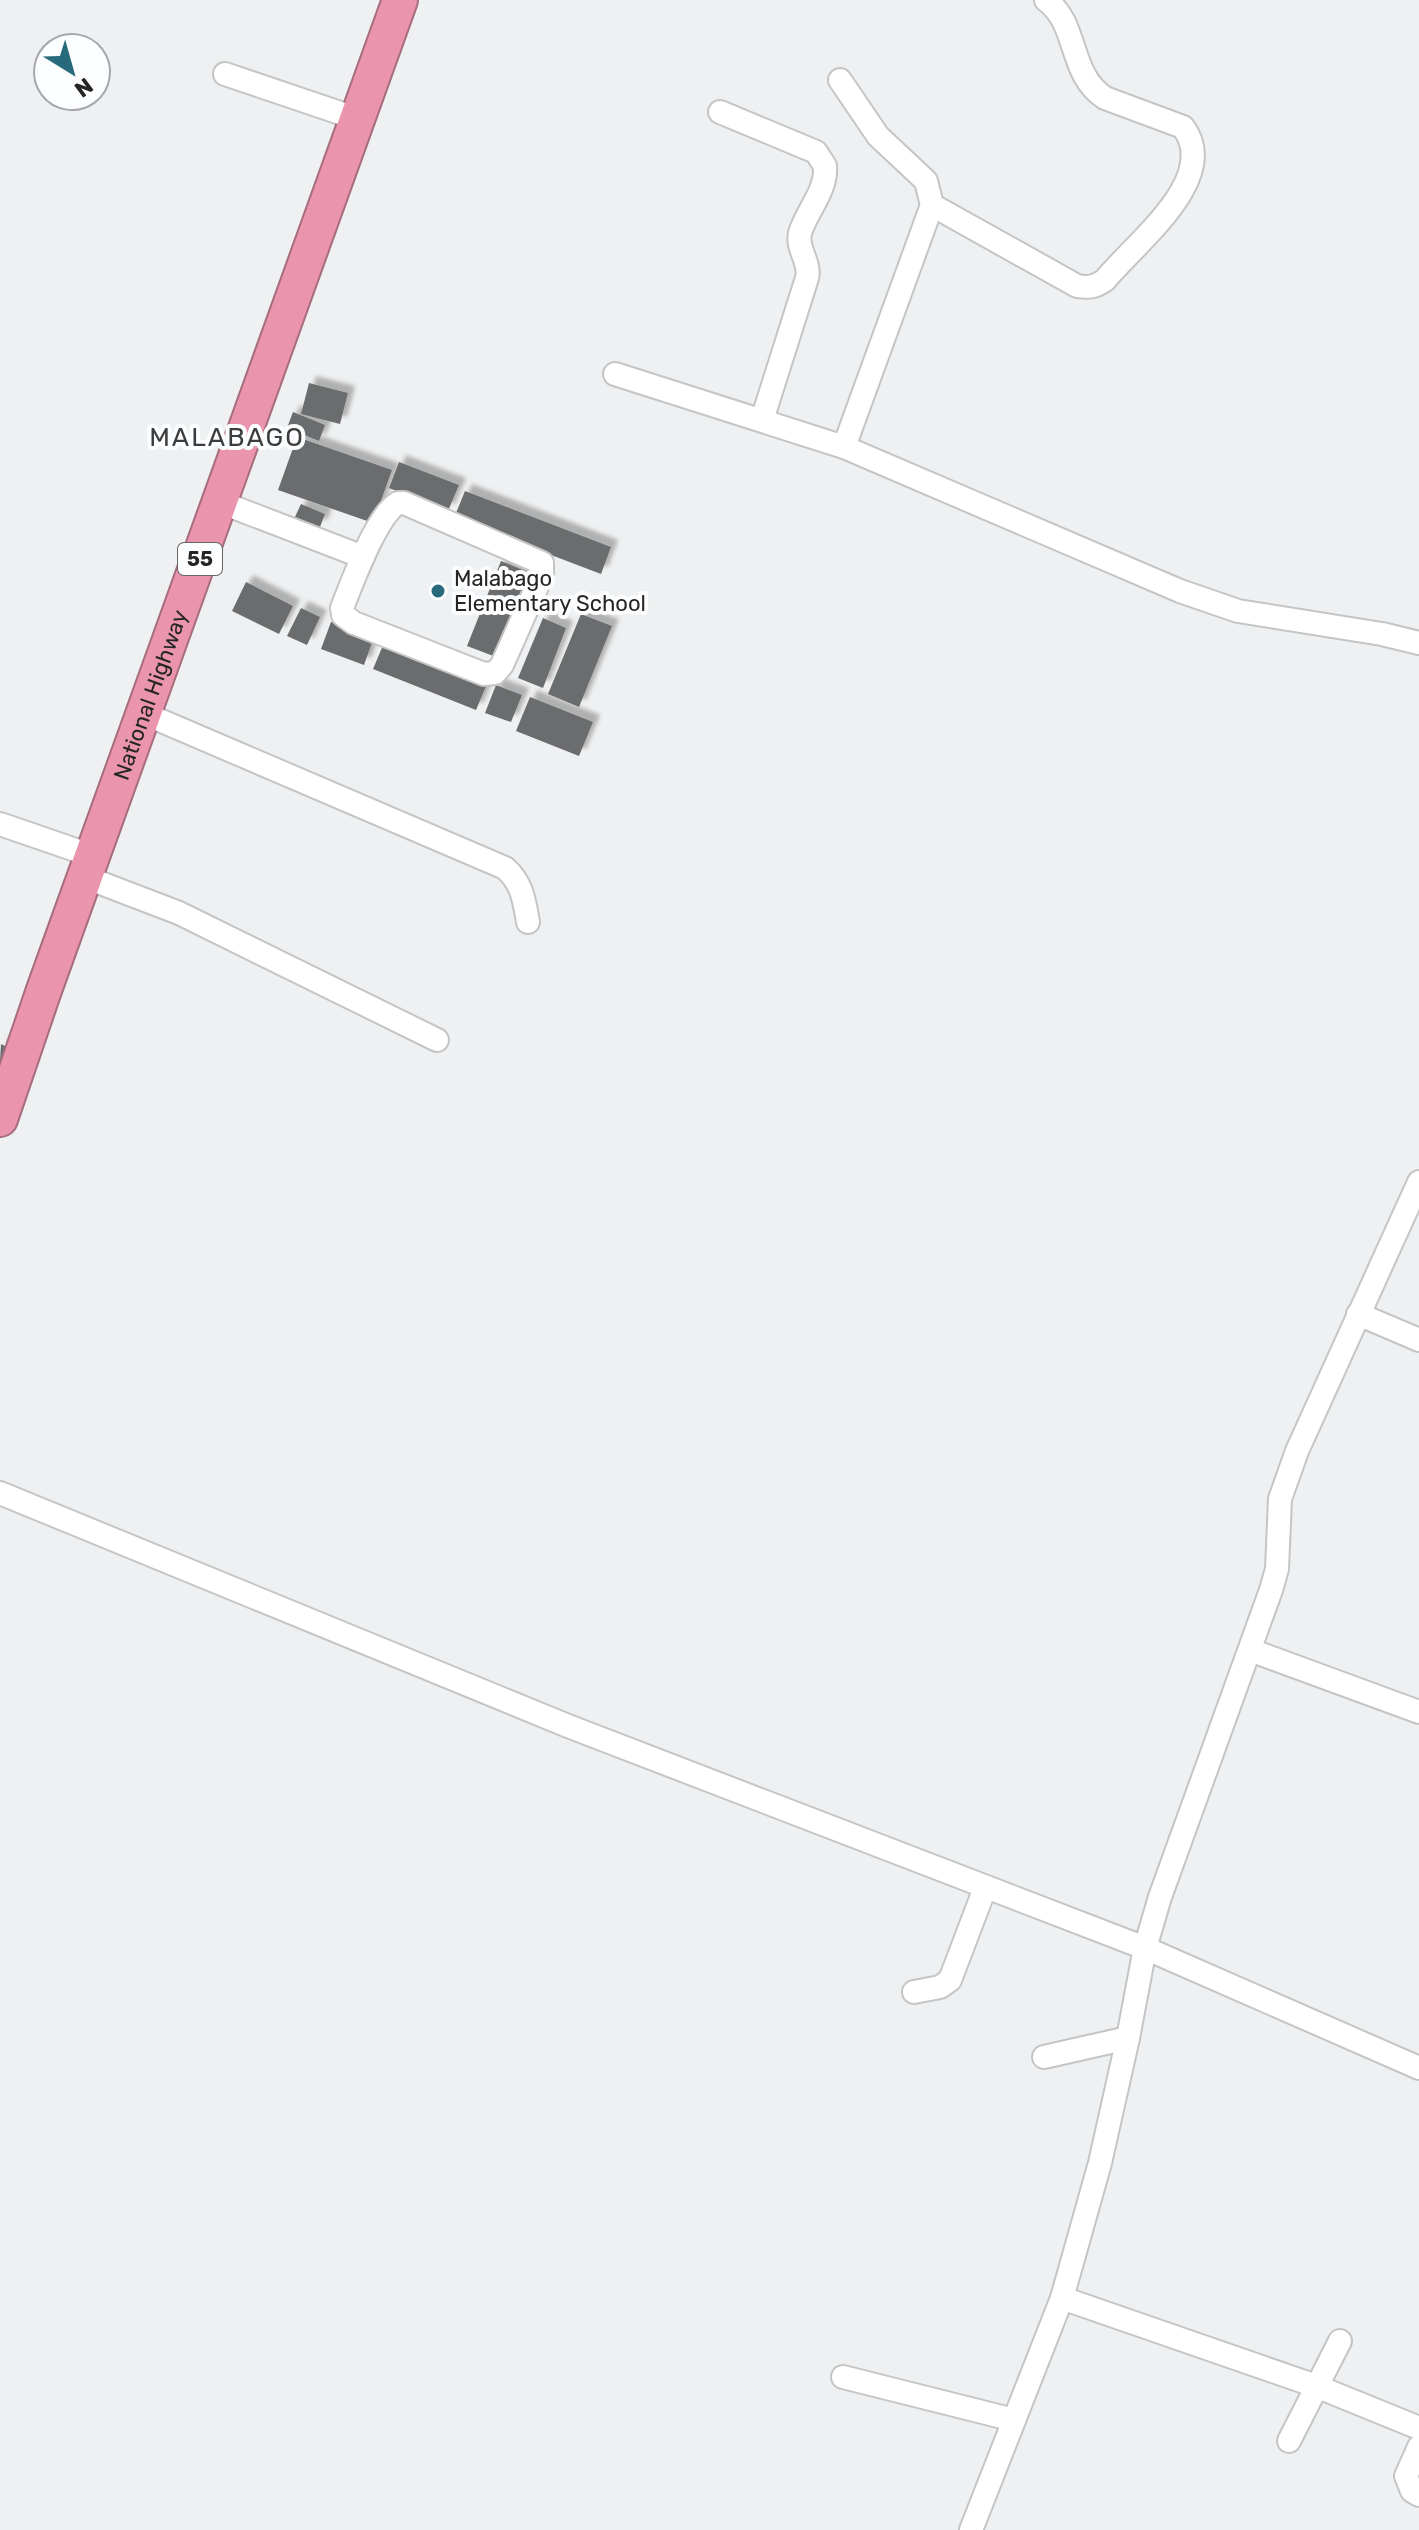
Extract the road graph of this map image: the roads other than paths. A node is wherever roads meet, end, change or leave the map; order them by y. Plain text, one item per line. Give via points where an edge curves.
1 (400, 0) edge
2 (1046, 0) edge
3 (225, 74) dead end
4 (840, 80) dead end
5 (720, 112) dead end
6 (358, 119) junction
7 (932, 205) junction
8 (615, 374) dead end
9 (762, 420) junction
10 (844, 447) junction
11 (220, 502) junction
12 (363, 557) junction
13 (1419, 643) edge
14 (143, 713) junction
15 (0, 824) edge
16 (89, 867) junction
17 (528, 922) dead end
18 (437, 1040) dead end
19 (0, 1119) edge
20 (1419, 1182) edge
21 (1358, 1314) junction
22 (1419, 1340) edge
23 (0, 1493) edge
24 (1250, 1650) junction
25 (1419, 1712) edge
26 (985, 1888) junction
27 (1145, 1948) junction
28 (914, 1992) dead end
29 (1128, 2038) junction
30 (1044, 2057) dead end
31 (1419, 2068) edge
32 (1062, 2298) junction
33 (1340, 2341) dead end
34 (843, 2377) dead end
35 (1316, 2386) junction
36 (1014, 2420) junction
37 (1419, 2428) edge
38 (1289, 2441) dead end
39 (1419, 2447) edge
40 (1419, 2495) edge
41 (971, 2530) edge

1 - 6 highway, National Highway / 55
2 - 7 street via 1063,21 1094,91 1177,123 1188,133 1194,162 1183,189 1105,280 1089,288
3 - 6 street
4 - 7 street via 878,136 926,181
5 - 9 street via 816,152 825,166 824,184 800,234 807,278
6 - 11 highway, National Highway / 55
7 - 10 street
8 - 9 street
9 - 10 street
10 - 13 street via 1238,611
11 - 12 street
11 - 14 highway, National Highway / 55
12 - 12 street via 342,608 347,619 490,675 502,665 543,569 539,559 404,503 392,506
14 - 16 highway, National Highway / 55
14 - 17 street via 505,868 517,879
15 - 16 street
16 - 18 street
16 - 19 highway, National Highway / 55
20 - 21 street
21 - 22 street
21 - 24 street via 1284,1486 1277,1569
23 - 26 street via 568,1726
24 - 25 street
24 - 27 street
26 - 27 street
26 - 28 street via 950,1980
27 - 29 street
27 - 31 street
29 - 30 street
29 - 32 street
32 - 35 street
32 - 36 street
33 - 35 street
34 - 36 street
35 - 37 street
35 - 38 street
36 - 41 street
39 - 40 street via 1406,2476

